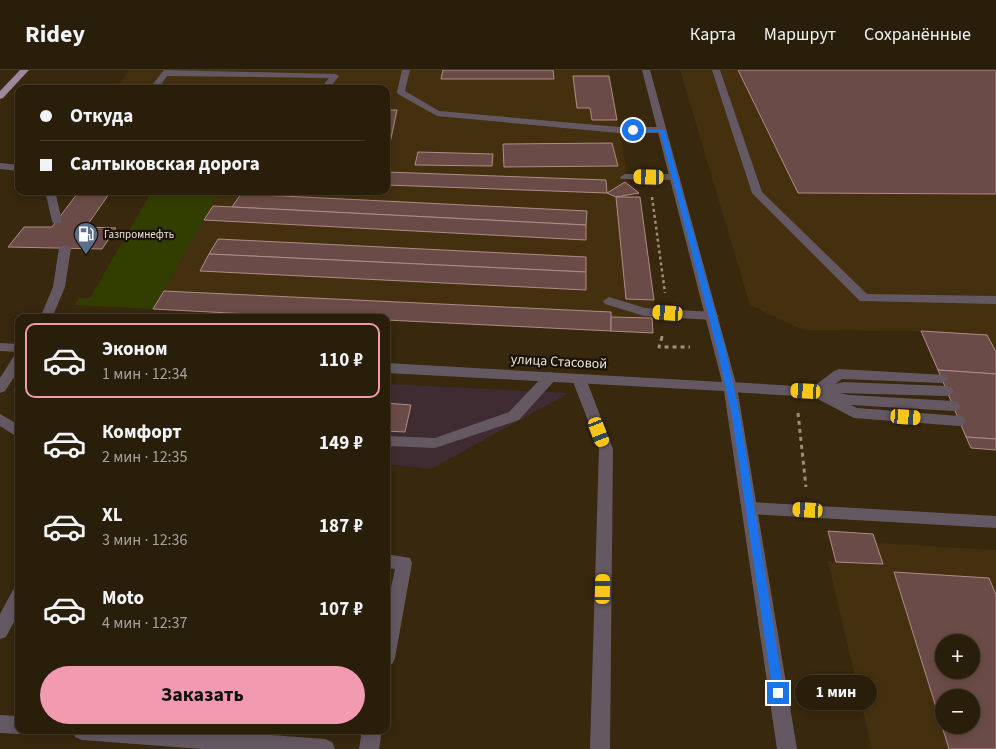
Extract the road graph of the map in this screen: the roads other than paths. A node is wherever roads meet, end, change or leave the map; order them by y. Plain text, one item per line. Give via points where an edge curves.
1 (25, 70) edge
2 (406, 70) edge
3 (646, 70) edge
4 (716, 70) edge
5 (167, 72) edge
6 (156, 85) edge
7 (327, 85) edge
8 (0, 96) edge
9 (662, 130) junction
10 (0, 166) edge
11 (15, 168) edge
12 (625, 177) dead end
13 (675, 178) junction
14 (51, 195) edge
15 (57, 221) dead end
16 (65, 248) dead end
17 (996, 300) edge
18 (609, 301) dead end
19 (48, 314) edge
20 (712, 316) junction
21 (0, 347) edge
22 (15, 348) edge
23 (15, 365) edge
24 (390, 368) edge
25 (550, 377) junction
26 (940, 378) dead end
27 (579, 379) junction
28 (730, 387) junction
29 (0, 388) edge
30 (946, 391) dead end
31 (816, 392) junction
32 (953, 406) dead end
33 (0, 419) edge
34 (959, 421) dead end
35 (15, 430) edge
36 (390, 440) edge
37 (750, 508) junction
38 (996, 522) edge
39 (390, 561) edge
40 (15, 603) edge
41 (0, 631) edge
42 (390, 637) edge
43 (0, 724) edge
44 (15, 725) edge
45 (133, 734) edge
46 (371, 734) edge
47 (325, 749) edge
48 (369, 749) edge
49 (600, 749) edge
50 (786, 749) edge

1 - 8 main road
2 - 9 street via 401,92 437,113 619,130
3 - 9 street
4 - 17 street via 757,193 864,298
5 - 6 street
5 - 7 street via 335,76
9 - 13 street
10 - 11 street
12 - 13 street
13 - 20 street
14 - 15 street
16 - 19 street via 59,287
18 - 20 street via 644,312
20 - 28 street
21 - 22 street
23 - 29 street
24 - 25 street, улица Стасовой
25 - 27 street, улица Стасовой
25 - 36 street via 514,416 435,442
26 - 31 street via 839,374
27 - 28 street, улица Стасовой
27 - 49 street via 606,449
28 - 31 street, улица Стасовой
28 - 37 street
30 - 31 street via 844,387
31 - 32 street via 849,400
31 - 34 street via 854,413
33 - 35 street
37 - 38 street
37 - 50 street
39 - 42 street via 404,563
40 - 41 street
43 - 44 street
45 - 47 street
46 - 48 street

